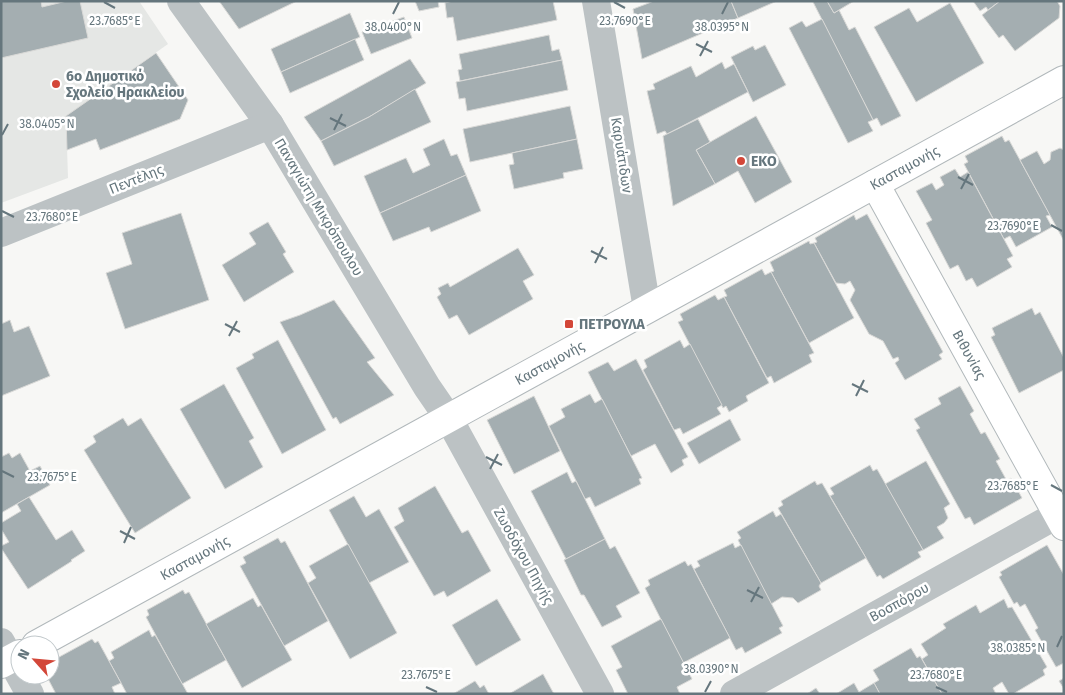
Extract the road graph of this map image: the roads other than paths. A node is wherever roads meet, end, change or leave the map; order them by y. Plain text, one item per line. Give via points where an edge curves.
1 (180, 1) edge
2 (596, 1) edge
3 (1064, 80) edge
4 (270, 125) junction
5 (874, 184) junction
6 (1, 233) edge
7 (647, 310) junction
8 (448, 418) junction
9 (1062, 517) edge
10 (54, 635) edge
11 (8, 655) edge
12 (30, 694) edge
13 (600, 694) edge
14 (734, 694) edge

1 - 4 street, Παναγιώτη Μικρόπουλου
2 - 7 street, Καρυάτιδων
3 - 5 street, Κασταμονής
4 - 6 street, Πεντέλης
4 - 8 street, Παναγιώτη Μικρόπουλου
5 - 7 street, Κασταμονής
5 - 9 street, Βιθυνίας
7 - 8 street, Κασταμονής
8 - 10 street, Κασταμονής
8 - 13 street, Ζωοδόχου Πηγής
9 - 14 street, Βοσπόρου
11 - 12 street

